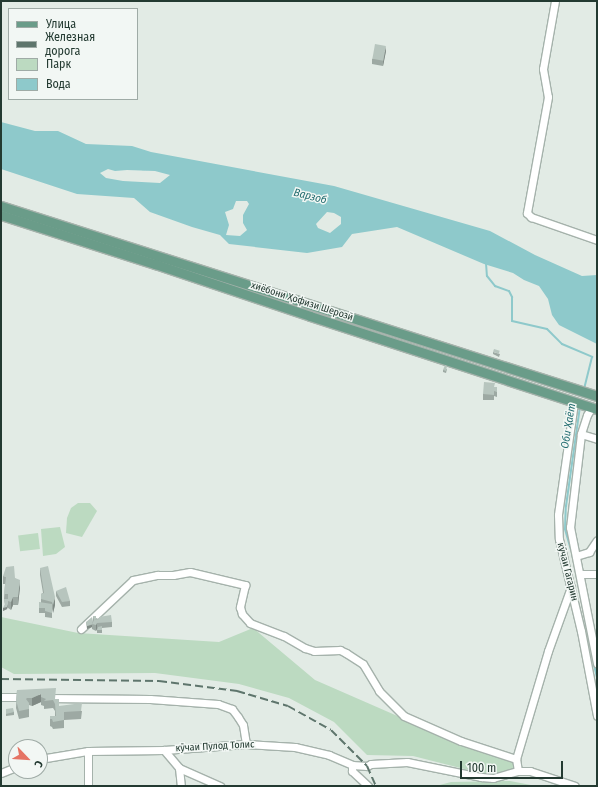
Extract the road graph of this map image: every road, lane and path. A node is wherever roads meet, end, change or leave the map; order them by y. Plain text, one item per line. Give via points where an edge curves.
1 (555, 1) edge
2 (1, 206) edge
3 (1, 215) edge
4 (597, 240) edge
5 (594, 395) edge
6 (576, 402) junction
7 (593, 407) edge
8 (581, 434) junction
9 (597, 439) edge
10 (597, 540) edge
11 (576, 556) junction
12 (580, 574) junction
13 (597, 574) edge
14 (572, 587) junction
15 (81, 629) dead end
16 (597, 663) edge
17 (1, 697) edge
18 (597, 716) edge
19 (246, 744) junction
20 (164, 750) junction
21 (88, 751) junction
22 (48, 758) edge
23 (516, 759) junction
24 (352, 765) junction
25 (179, 768) junction
26 (518, 771) junction
27 (88, 786) edge
28 (181, 786) edge
29 (220, 786) edge
30 (368, 786) edge
31 (575, 786) edge

1 - 4 street via 543,69 548,97 527,213 531,217
2 - 5 main road, хиёбони Ҳофизи Шерозӣ
3 - 6 main road, хиёбони Ҳофизи Шерозӣ
6 - 7 main road, хиёбони Ҳофизи Шерозӣ
6 - 14 street, кӯчаи Гагарин via 558,515 559,539
7 - 8 street via 587,415
8 - 9 street
8 - 11 street via 570,528
10 - 11 street via 589,552
11 - 12 street
12 - 13 street
12 - 16 street
14 - 18 street, кӯчаи Гагарин
14 - 23 street via 548,651
15 - 23 street via 133,580 190,572 245,585 240,607 242,614 250,623 314,651 340,650 346,653 363,664 379,691 404,716 455,739
17 - 19 street via 150,699 218,704 232,709 238,717 243,725
19 - 20 street, кӯчаи Пулод Толис
19 - 24 street, кӯчаи Пулод Толис via 295,747 329,755
20 - 21 street, кӯчаи Пулод Толис
20 - 25 street
21 - 22 street, кӯчаи Пулод Толис
21 - 27 street
23 - 26 street
24 - 26 street, кӯчаи Пулод Толис via 407,762 493,778
24 - 30 street via 352,771
25 - 28 street
25 - 29 street
26 - 31 street, кӯчаи Пулод Толис via 530,771

